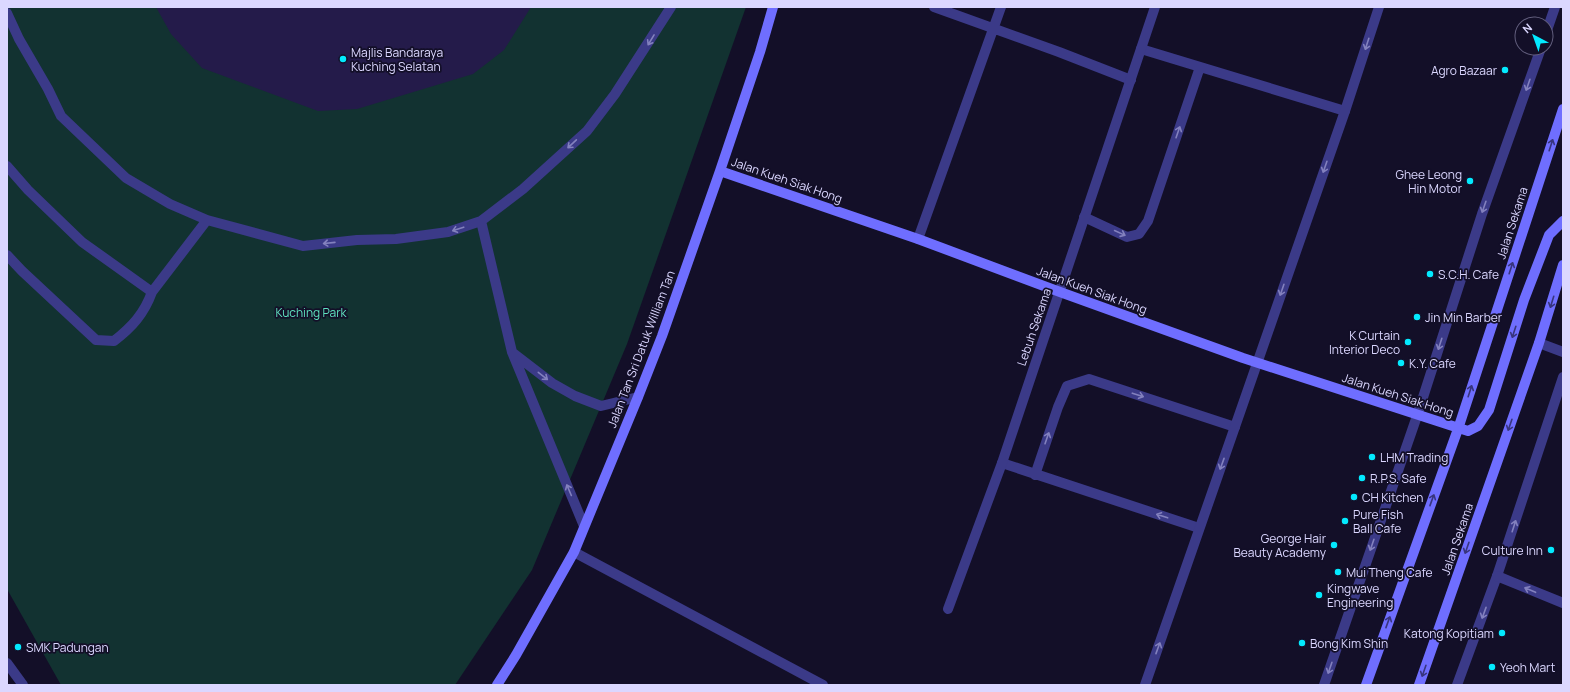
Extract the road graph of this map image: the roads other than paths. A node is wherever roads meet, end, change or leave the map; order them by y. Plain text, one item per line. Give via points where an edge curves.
1 (671, 7) edge
2 (773, 7) edge
3 (934, 7) edge
4 (1001, 7) edge
5 (1155, 7) edge
6 (1379, 7) edge
7 (7, 13) edge
8 (994, 28) junction
9 (1141, 49) junction
10 (1538, 56) edge
11 (1200, 67) junction
12 (1131, 80) junction
13 (1563, 109) edge
14 (1345, 111) junction
15 (7, 166) edge
16 (720, 171) junction
17 (1084, 217) junction
18 (207, 220) junction
19 (481, 221) junction
20 (1563, 221) edge
21 (918, 239) junction
22 (7, 255) edge
23 (1563, 265) edge
24 (152, 292) junction
25 (1060, 292) junction
26 (1539, 343) junction
27 (512, 352) junction
28 (1563, 352) edge
29 (1257, 362) junction
30 (1563, 377) edge
31 (638, 397) junction
32 (1417, 416) junction
33 (1235, 427) junction
34 (1458, 428) junction
35 (1002, 463) junction
36 (1035, 475) junction
37 (584, 526) junction
38 (1199, 528) junction
39 (574, 552) junction
40 (1497, 576) junction
41 (1563, 603) edge
42 (948, 609) dead end
43 (7, 663) edge
44 (24, 685) edge
45 (497, 685) edge
46 (823, 685) edge
47 (1145, 685) edge
48 (1324, 685) edge
49 (1366, 685) edge
50 (1419, 685) edge
51 (1458, 685) edge

1 -> 19 street via 615,94 587,130 523,189
2 - 16 street, Jalan Tan Sri Datuk William Tan
3 - 8 street
4 - 8 street
5 - 9 street, Lebuh Sekama
6 -> 14 street
7 - 18 street via 61,116 126,178 170,204
8 - 12 street
8 - 21 street
9 - 11 street
9 - 12 street, Lebuh Sekama
10 -> 32 street via 1482,214
11 - 14 street
17 -> 11 street via 1127,236 1139,234 1148,221
12 - 17 street, Lebuh Sekama
34 -> 13 street, Jalan Sekama
14 -> 29 street
15 - 24 street via 82,242
16 - 21 street, Jalan Kueh Siak Hong
16 - 31 street, Jalan Tan Sri Datuk William Tan
17 - 25 street, Lebuh Sekama
19 -> 18 street via 448,232 303,246
18 - 24 street
19 - 27 street
20 -> 34 street via 1549,235 1524,300 1489,410 1478,426 1468,431
21 - 25 street, Jalan Kueh Siak Hong
22 - 24 street via 96,340 114,341 131,328 147,306
23 -> 26 street, Jalan Sekama
25 - 29 street, Jalan Kueh Siak Hong
25 - 35 street, Lebuh Sekama
26 - 28 street
26 -> 50 street, Jalan Sekama
27 -> 31 street via 552,384 601,406
37 -> 27 street
29 - 32 street, Jalan Kueh Siak Hong
29 - 33 street
40 -> 30 street
31 - 37 street, Jalan Tan Sri Datuk William Tan
32 - 34 street, Jalan Kueh Siak Hong
32 -> 48 street
36 -> 33 street via 1067,386 1089,379
33 -> 38 street
49 -> 34 street, Jalan Sekama
35 - 36 street
35 - 42 street, Lebuh Sekama
38 -> 36 street
37 - 39 street, Jalan Tan Sri Datuk William Tan
47 -> 38 street
39 - 45 street, Jalan Tan Sri Datuk William Tan
39 - 46 street
41 -> 40 street
40 -> 51 street
43 - 44 street

